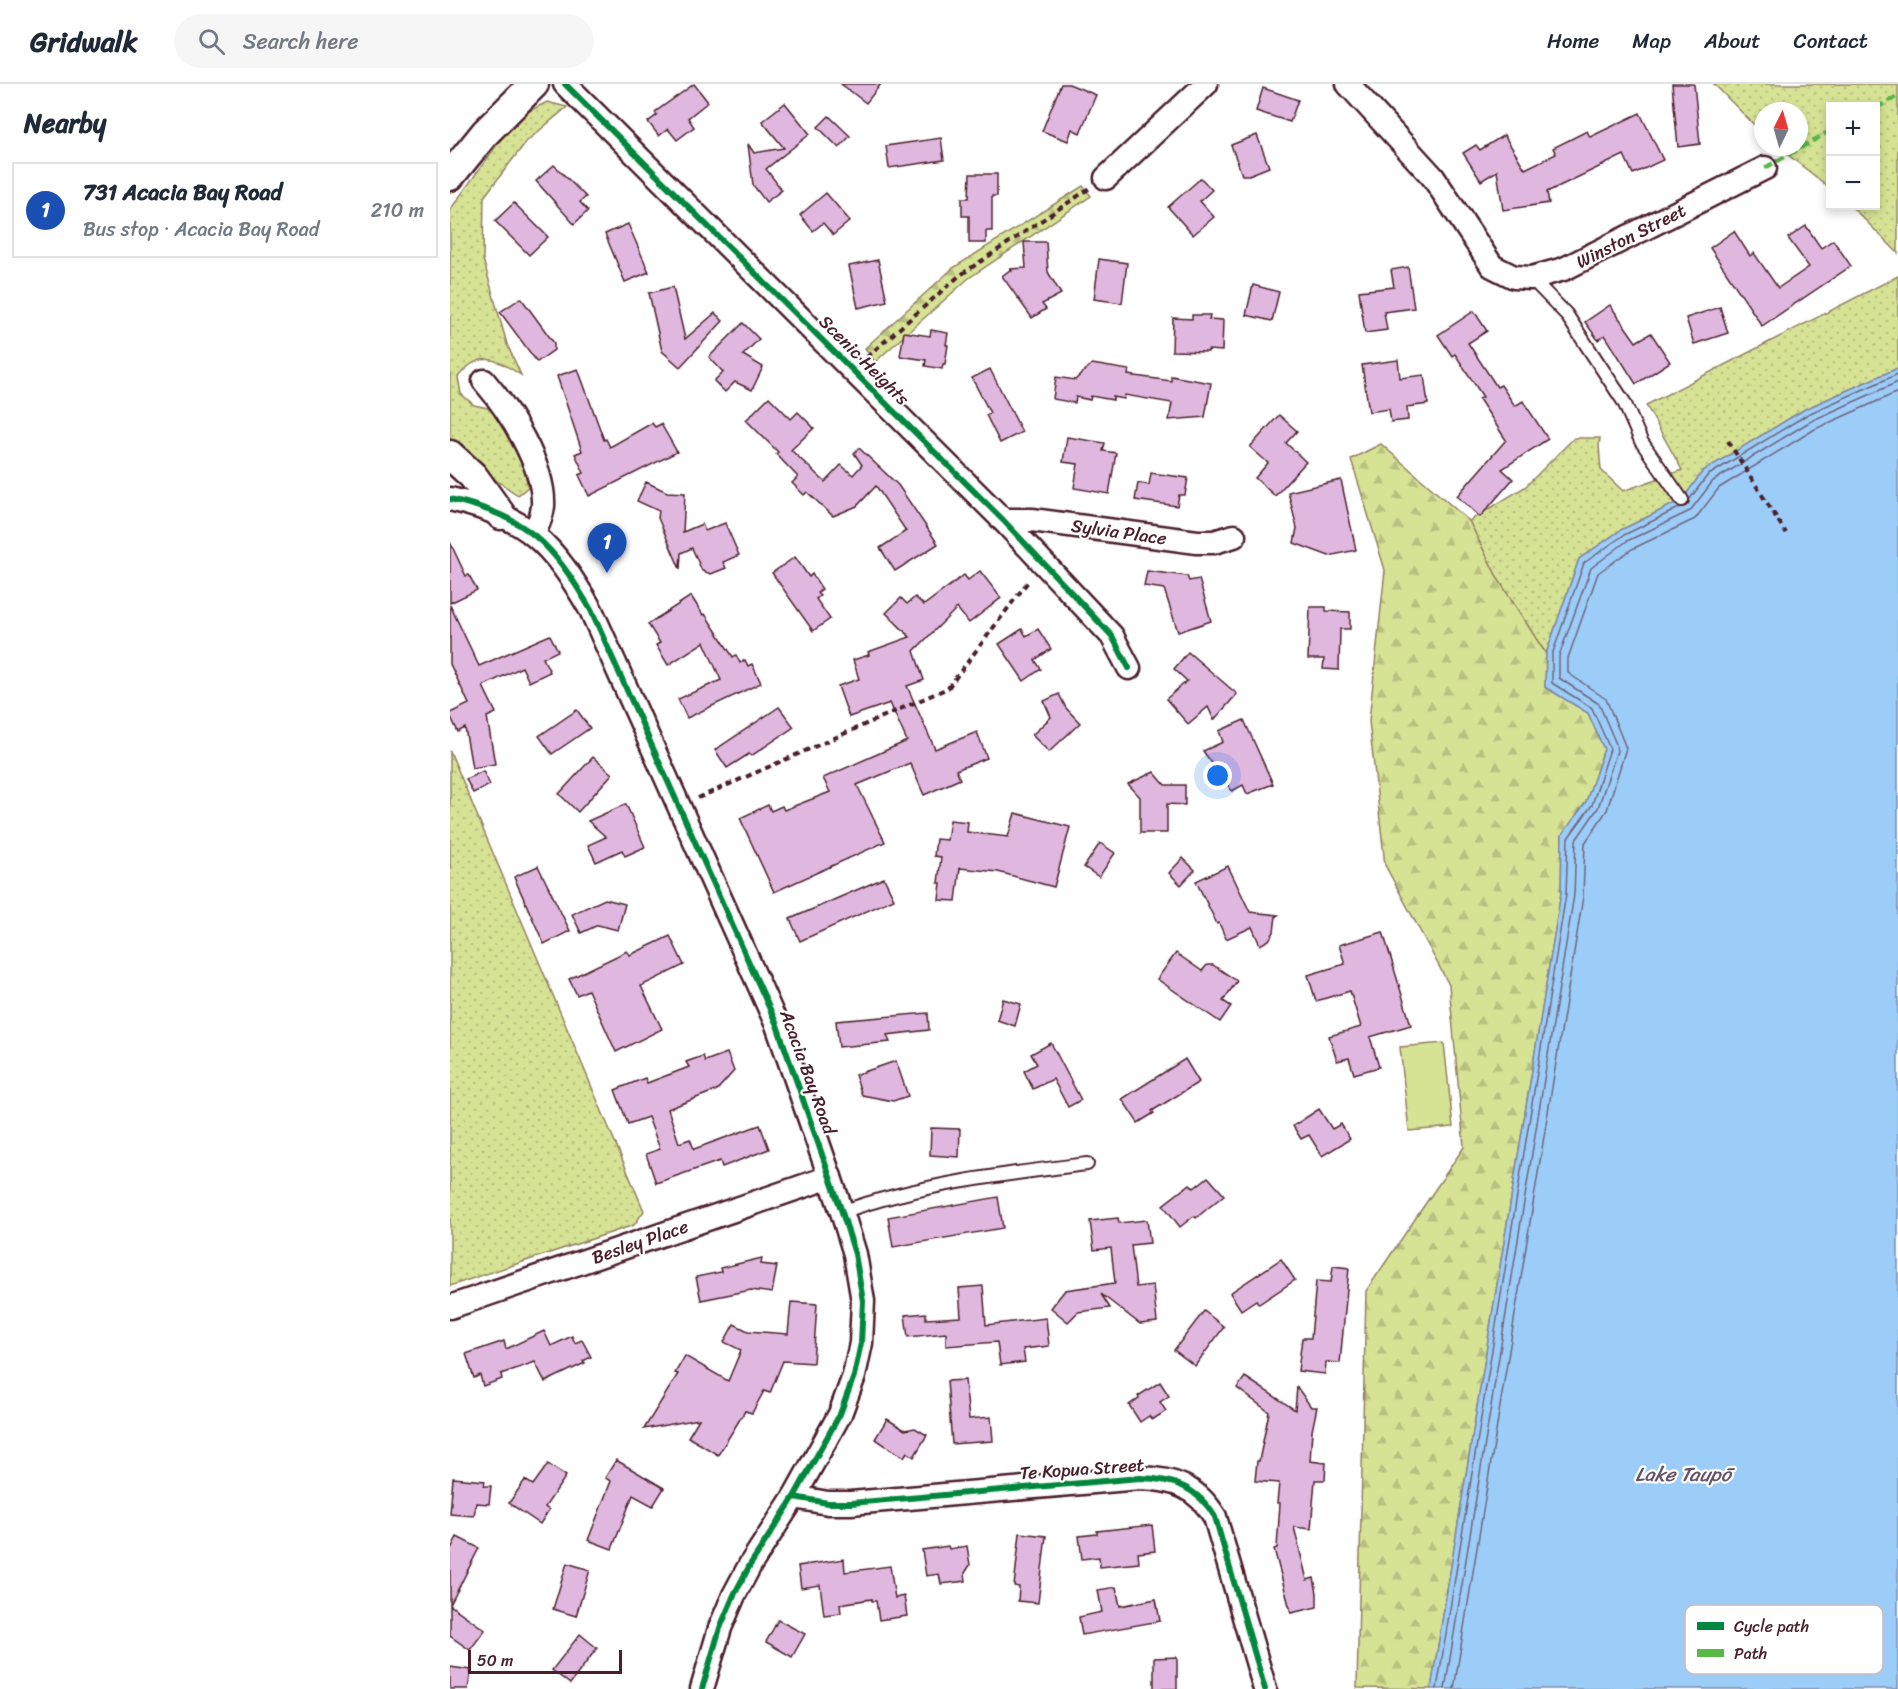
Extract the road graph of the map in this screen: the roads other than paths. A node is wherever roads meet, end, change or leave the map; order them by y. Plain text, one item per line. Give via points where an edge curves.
1 (534, 84) edge
2 (565, 84) edge
3 (1206, 84) edge
4 (1348, 84) edge
5 (1765, 168) dead end
6 (450, 176) edge
7 (1106, 178) road end
8 (1531, 278) junction
9 (484, 381) dead end
10 (450, 454) edge
11 (450, 499) edge
12 (1682, 500) dead end
13 (501, 515) junction
14 (1003, 520) junction
15 (534, 533) junction
16 (1234, 536) dead end
17 (1129, 668) dead end
18 (1087, 1164) dead end
19 (830, 1177) junction
20 (842, 1212) junction
21 (450, 1307) edge
22 (794, 1497) junction
23 (702, 1689) edge
24 (1265, 1689) edge

1 - 6 street via 485,133
2 - 14 street, Scenic Heights
3 - 7 street
4 - 8 street, Winston Street via 1433,177 1492,266 1514,277
5 - 8 street, Winston Street via 1564,269
8 - 12 lane via 1566,314 1624,402 1641,441
9 - 15 street via 512,417 541,482 543,508
10 - 13 street via 473,476
11 - 13 street, Acacia Bay Road
13 - 15 street, Acacia Bay Road
14 - 16 street, Sylvia Place via 1032,520 1197,542
14 - 17 street, Scenic Heights via 1112,636
15 - 19 street, Acacia Bay Road via 565,567 591,610 777,1025
18 - 20 lane via 929,1188
19 - 20 street, Acacia Bay Road
19 - 21 street, Besley Place
20 - 22 street, Acacia Bay Road via 855,1254 863,1301 861,1343 840,1414
22 - 23 street, Acacia Bay Road via 734,1595
22 - 24 street, Te Kopua Street via 851,1503 1140,1478 1172,1481 1198,1495 1215,1517

